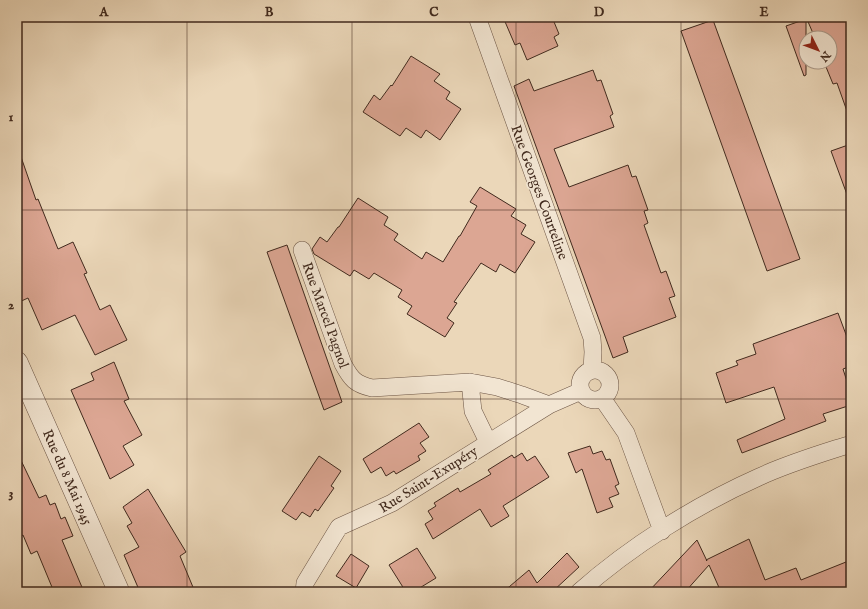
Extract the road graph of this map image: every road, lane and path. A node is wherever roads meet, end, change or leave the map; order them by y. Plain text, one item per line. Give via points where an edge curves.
1 (477, 17) edge
2 (302, 250) dead end
3 (17, 362) edge
4 (592, 370) junction
5 (470, 382) junction
6 (581, 391) junction
7 (602, 398) junction
8 (549, 405) junction
9 (488, 442) junction
10 (851, 444) edge
11 (662, 531) junction
12 (119, 592) edge
13 (304, 592) edge
14 (579, 592) edge

1 - 4 street, Rue Georges Courteline via 592,338
2 - 5 street, Rue Marcel Pagnol via 343,364 356,383 372,388
3 - 12 street, Rue du 8 Mai 1945
4 - 6 street via 587,371 580,380
4 - 7 street via 603,372 610,381 609,391
5 - 8 street, Rue Marcel Pagnol via 497,387
5 - 9 street via 473,411
6 - 7 street via 590,399
6 - 8 street, Rue Saint-Exupéry
7 - 11 street via 626,433
8 - 9 street, Rue Saint-Exupéry
9 - 13 street, Rue Saint-Exupéry via 392,503 340,527 305,583
10 - 11 street via 760,476
11 - 14 street

